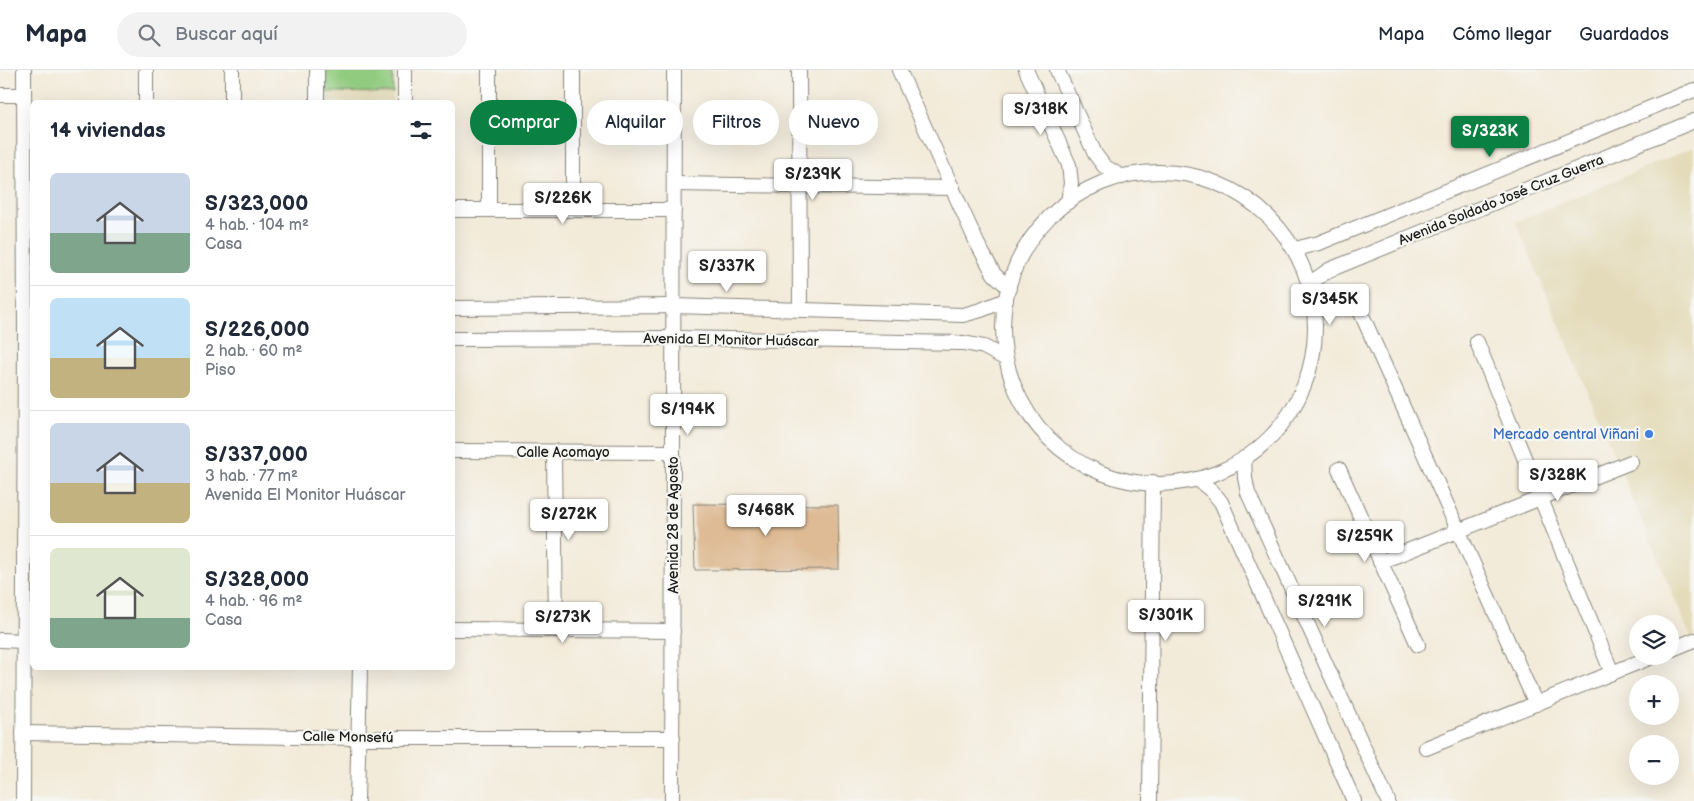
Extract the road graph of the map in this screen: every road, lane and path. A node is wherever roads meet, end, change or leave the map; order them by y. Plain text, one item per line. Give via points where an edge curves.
1 (24, 70) edge
2 (146, 70) edge
3 (232, 70) edge
4 (317, 70) edge
5 (405, 70) edge
6 (489, 70) edge
7 (573, 70) edge
8 (674, 70) edge
9 (798, 70) edge
10 (899, 70) edge
11 (1026, 70) edge
12 (1057, 70) edge
13 (1694, 90) edge
14 (0, 95) edge
15 (24, 95) junction
16 (146, 100) edge
17 (232, 100) edge
18 (317, 100) edge
19 (405, 100) edge
20 (1694, 121) edge
21 (1122, 177) junction
22 (674, 184) junction
23 (799, 186) junction
24 (953, 188) junction
25 (1068, 202) junction
26 (28, 210) edge
27 (455, 210) edge
28 (489, 210) junction
29 (573, 210) junction
30 (674, 210) junction
31 (1295, 249) junction
32 (1310, 283) junction
33 (1007, 294) junction
34 (1354, 295) dead end
35 (674, 306) junction
36 (455, 308) edge
37 (29, 309) edge
38 (800, 310) junction
39 (29, 336) edge
40 (674, 338) junction
41 (455, 339) edge
42 (1477, 342) dead end
43 (1006, 359) junction
44 (29, 449) edge
45 (455, 451) edge
46 (554, 452) junction
47 (673, 452) junction
48 (1244, 458) junction
49 (1631, 462) dead end
50 (1338, 469) dead end
51 (1197, 478) junction
52 (1152, 482) junction
53 (1541, 498) junction
54 (1459, 531) junction
55 (1380, 562) junction
56 (28, 624) edge
57 (455, 629) edge
58 (556, 630) junction
59 (673, 631) junction
60 (0, 640) edge
61 (1694, 640) edge
62 (24, 641) junction
63 (1418, 645) dead end
64 (1679, 646) edge
65 (1632, 665) edge
66 (360, 670) edge
67 (1612, 673) junction
68 (1536, 704) junction
69 (23, 733) junction
70 (359, 738) junction
71 (673, 738) junction
72 (1426, 748) dead end
73 (23, 801) edge
74 (357, 801) edge
75 (672, 801) edge
76 (1150, 801) edge
77 (1354, 801) edge
78 (1388, 801) edge

1 - 15 street
2 - 16 street
3 - 17 street
4 - 18 street
5 - 19 street
6 - 28 street
7 - 29 street
8 - 22 street, Avenida 28 de Agosto
9 - 23 street
10 - 24 street
11 - 25 street via 1069,165
12 - 21 street via 1095,154 1104,166
13 - 31 street, Avenida Soldado José Cruz Guerra via 1319,243
14 - 15 street
15 - 26 street
20 - 32 street, Avenida Soldado José Cruz Guerra via 1329,270
21 - 25 street via 1094,186
21 - 31 street via 1151,172 1181,173 1210,180 1261,209
22 - 23 street
22 - 30 street, Avenida 28 de Agosto
23 - 24 street
23 - 38 street
24 - 33 street via 977,243
25 - 33 street via 1046,221 1027,245
26 - 37 street
27 - 28 street
28 - 29 street
29 - 30 street
30 - 35 street, Avenida 28 de Agosto
31 - 32 street
32 - 48 street via 1316,319 1314,352 1305,383 1290,412 1270,438
33 - 38 street via 981,310 963,315
33 - 43 street via 1003,329
34 - 54 street
35 - 36 street
35 - 38 street
35 - 40 street, Avenida 28 de Agosto
37 - 39 street
39 - 44 street
40 - 41 street, Avenida El Monitor Huáscar
40 - 43 street, Avenida El Monitor Huáscar via 964,343 984,347
40 - 47 street, Avenida 28 de Agosto
42 - 53 street
43 - 52 street via 1027,410 1051,440 1076,459 1104,473
44 - 56 street
45 - 46 street, Calle Acomayo
46 - 47 street, Calle Acomayo
46 - 58 street
47 - 59 street, Avenida 28 de Agosto
48 - 51 street via 1230,467
48 - 78 street via 1248,493
49 - 53 street
50 - 55 street
51 - 52 street
51 - 77 street via 1221,502
52 - 76 street
53 - 54 street
53 - 67 street
54 - 55 street
54 - 68 street
55 - 63 street
56 - 62 street
57 - 58 street
58 - 59 street
59 - 71 street, Avenida 28 de Agosto
60 - 62 street
61 - 64 street
62 - 69 street
65 - 67 street
66 - 70 street
67 - 68 street
68 - 72 street
69 - 70 street, Calle Monsefú
69 - 73 street
70 - 71 street, Calle Monsefú
70 - 74 street
71 - 75 street, Avenida 28 de Agosto

